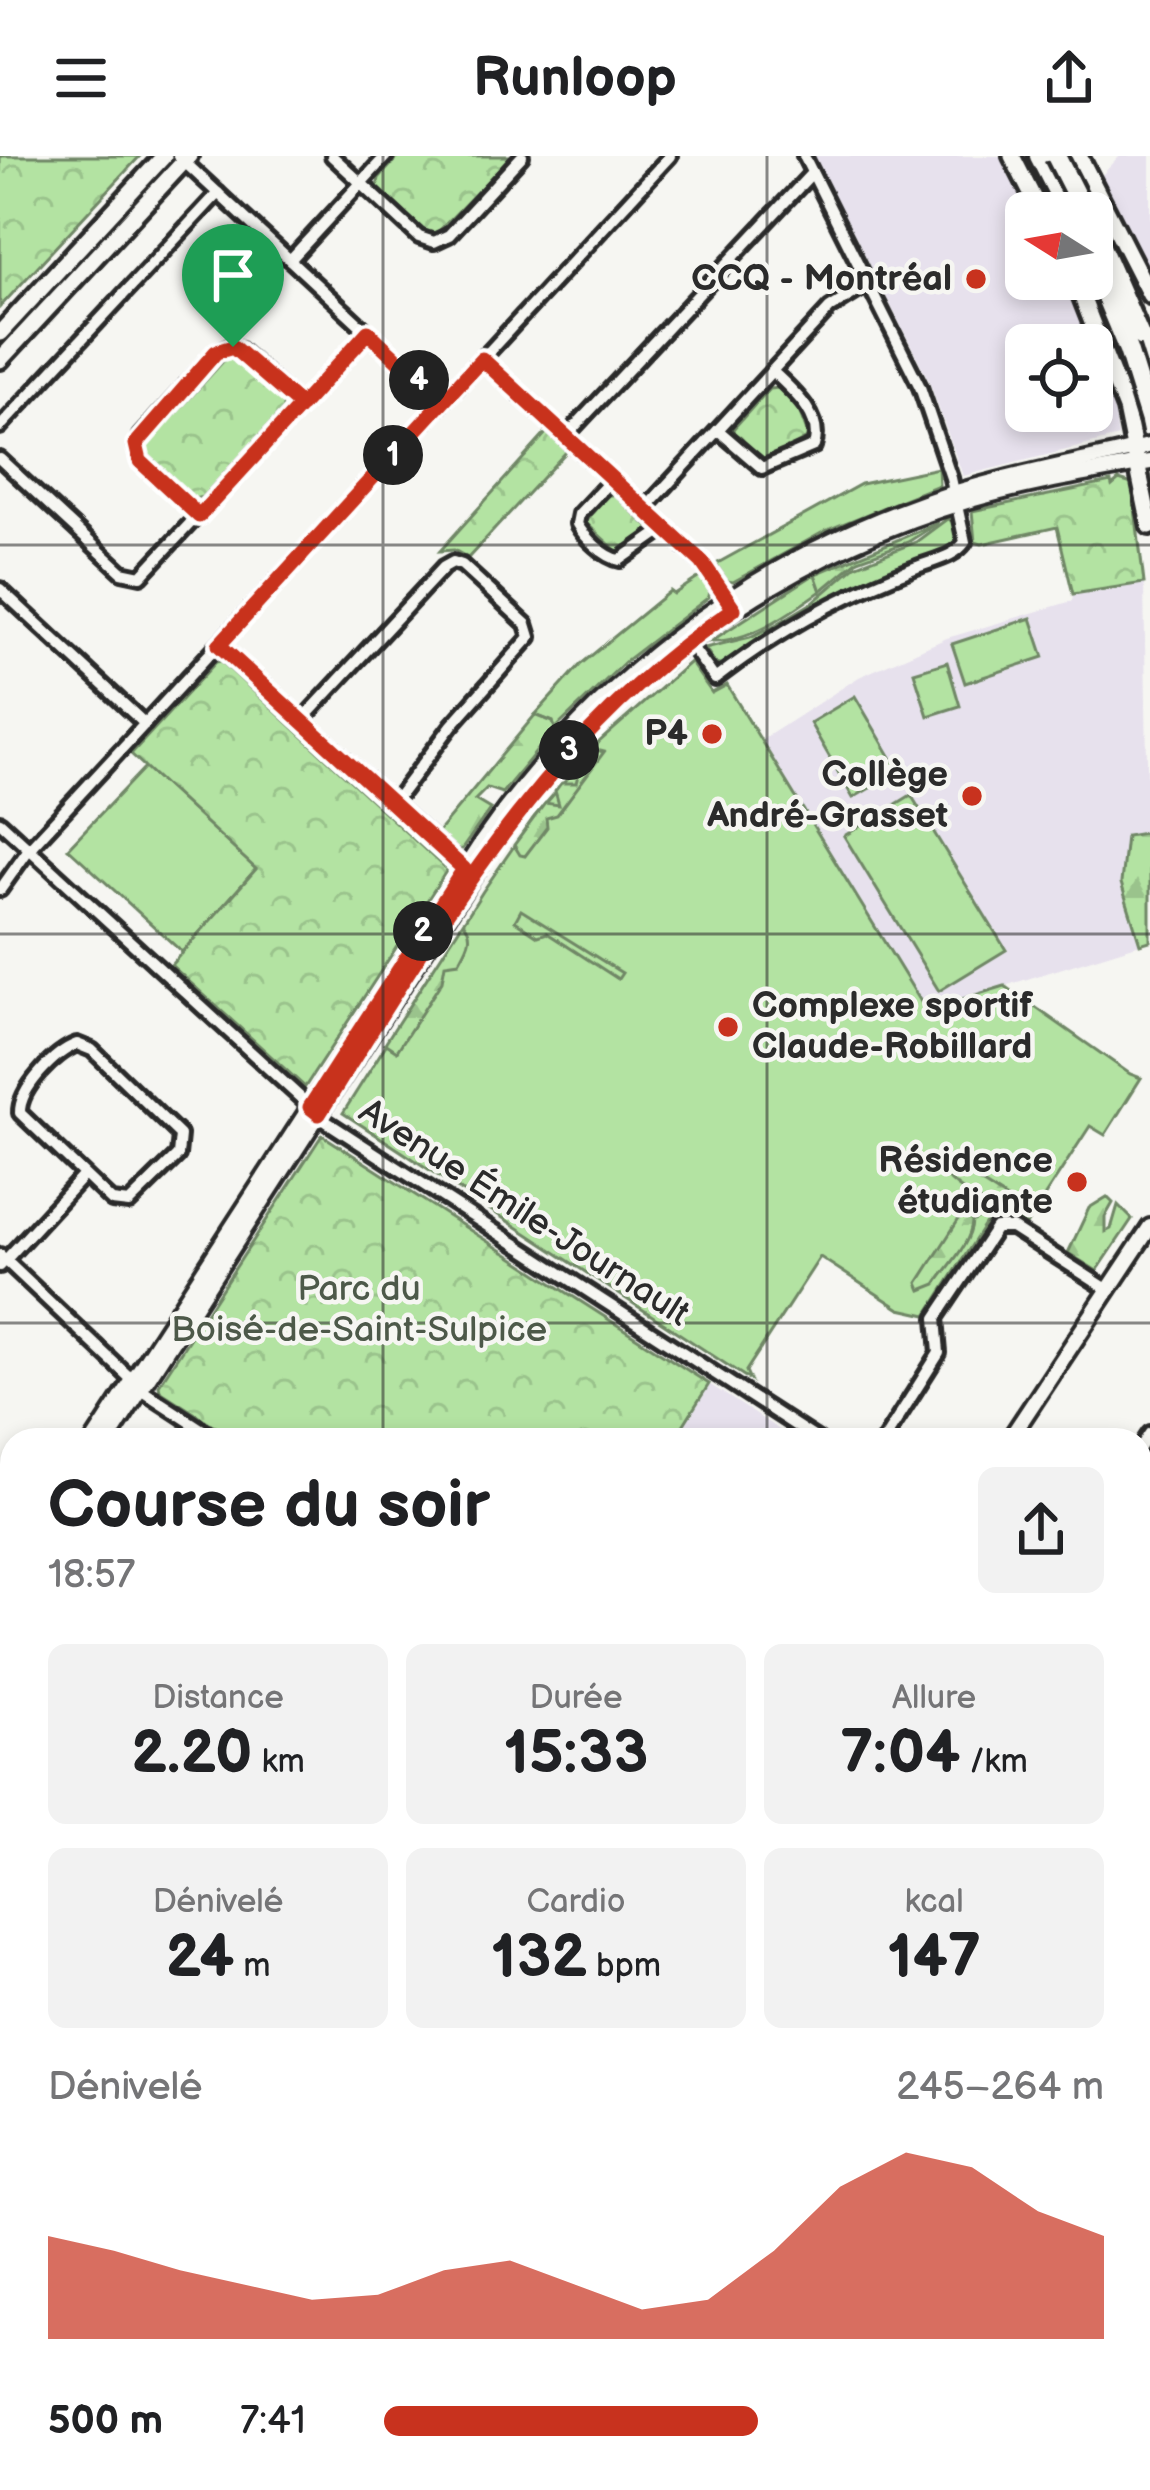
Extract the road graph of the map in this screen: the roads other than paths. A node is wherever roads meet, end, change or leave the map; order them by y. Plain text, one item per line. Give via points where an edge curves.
1 (164, 156) edge
2 (332, 156) edge
3 (386, 156) edge
4 (522, 156) edge
5 (670, 156) edge
6 (804, 156) edge
7 (1012, 156) edge
8 (1039, 156) edge
9 (1056, 156) edge
10 (1079, 156) edge
11 (184, 158) edge
12 (812, 173) junction
13 (362, 183) junction
14 (1030, 192) edge
15 (1057, 192) edge
16 (1082, 192) edge
17 (1088, 192) edge
18 (218, 194) junction
19 (1113, 238) edge
20 (290, 260) junction
21 (1113, 276) edge
22 (868, 284) junction
23 (1150, 295) edge
24 (1087, 300) edge
25 (1107, 300) edge
26 (368, 332) junction
27 (0, 333) edge
28 (482, 359) junction
29 (0, 360) edge
30 (1150, 365) edge
31 (772, 371) junction
32 (442, 402) junction
33 (301, 406) junction
34 (1150, 421) edge
35 (0, 427) edge
36 (718, 430) junction
37 (566, 436) junction
38 (1143, 455) edge
39 (0, 459) edge
40 (612, 479) junction
41 (957, 498) junction
42 (644, 510) junction
43 (199, 516) junction
44 (1150, 526) edge
45 (664, 529) junction
46 (0, 590) edge
47 (731, 604) junction
48 (685, 637) junction
49 (219, 645) junction
50 (302, 721) junction
51 (146, 724) junction
52 (392, 805) junction
53 (0, 822) edge
54 (28, 849) junction
55 (469, 872) junction
56 (0, 890) edge
57 (314, 1111) junction
58 (84, 1175) junction
59 (1150, 1217) edge
60 (1150, 1227) edge
61 (2, 1260) edge
62 (1110, 1285) junction
63 (137, 1383) junction
64 (103, 1428) edge
65 (114, 1428) edge
66 (201, 1428) edge
67 (800, 1428) edge
68 (892, 1428) edge
69 (1017, 1428) edge

1 - 27 main road
2 - 13 street
3 - 13 street
4 - 13 street via 437,242 419,237
5 - 28 street
6 - 12 street
7 - 14 main road
8 - 15 highway
9 - 16 highway, bridge
10 - 17 main road
11 - 18 street
11 - 29 main road
12 - 22 street
12 - 37 street
13 - 20 street
18 - 20 street
18 - 35 street
19 - 23 main road
20 - 26 street
21 - 30 highway, bridge
22 - 31 street via 838,301
22 - 41 street via 924,398
24 - 38 main road via 1106,332
25 - 34 highway, bridge
26 - 32 street
26 - 33 street
28 - 32 street
28 - 37 street
31 - 36 street
31 - 36 street via 803,401 814,446 762,468
32 - 49 street
33 - 43 street
33 - 43 street via 236,348 219,350 203,366 136,447 140,461
36 - 42 street
37 - 40 street
38 - 41 main road
38 - 44 main road
39 - 43 street via 130,576 146,573
40 - 42 street
40 - 45 street via 578,514 583,534 620,560
41 - 47 main road via 839,537
41 - 48 street via 966,537 959,551 842,600 715,679
42 - 45 street
45 - 47 street
46 - 51 street
47 - 48 main road
48 - 55 main road via 571,748
49 - 50 street
49 - 51 street
50 - 52 street
50 - 52 street via 446,564 462,565 526,624 529,640
51 - 54 street
52 - 55 street
53 - 54 street, Avenue Émile-Journault
54 - 56 street
54 - 57 street, Avenue Émile-Journault
55 - 57 main road
57 - 63 main road
57 - 67 street, Avenue Émile-Journault
58 - 58 street via 19,1107 77,1044 175,1127 182,1142 129,1203 112,1201
58 - 61 street
59 - 62 main road
60 - 62 main road
61 - 63 street
62 - 68 street via 1012,1228 996,1228 936,1318 939,1353
62 - 69 main road
63 - 64 main road
63 - 65 main road
63 - 66 street

